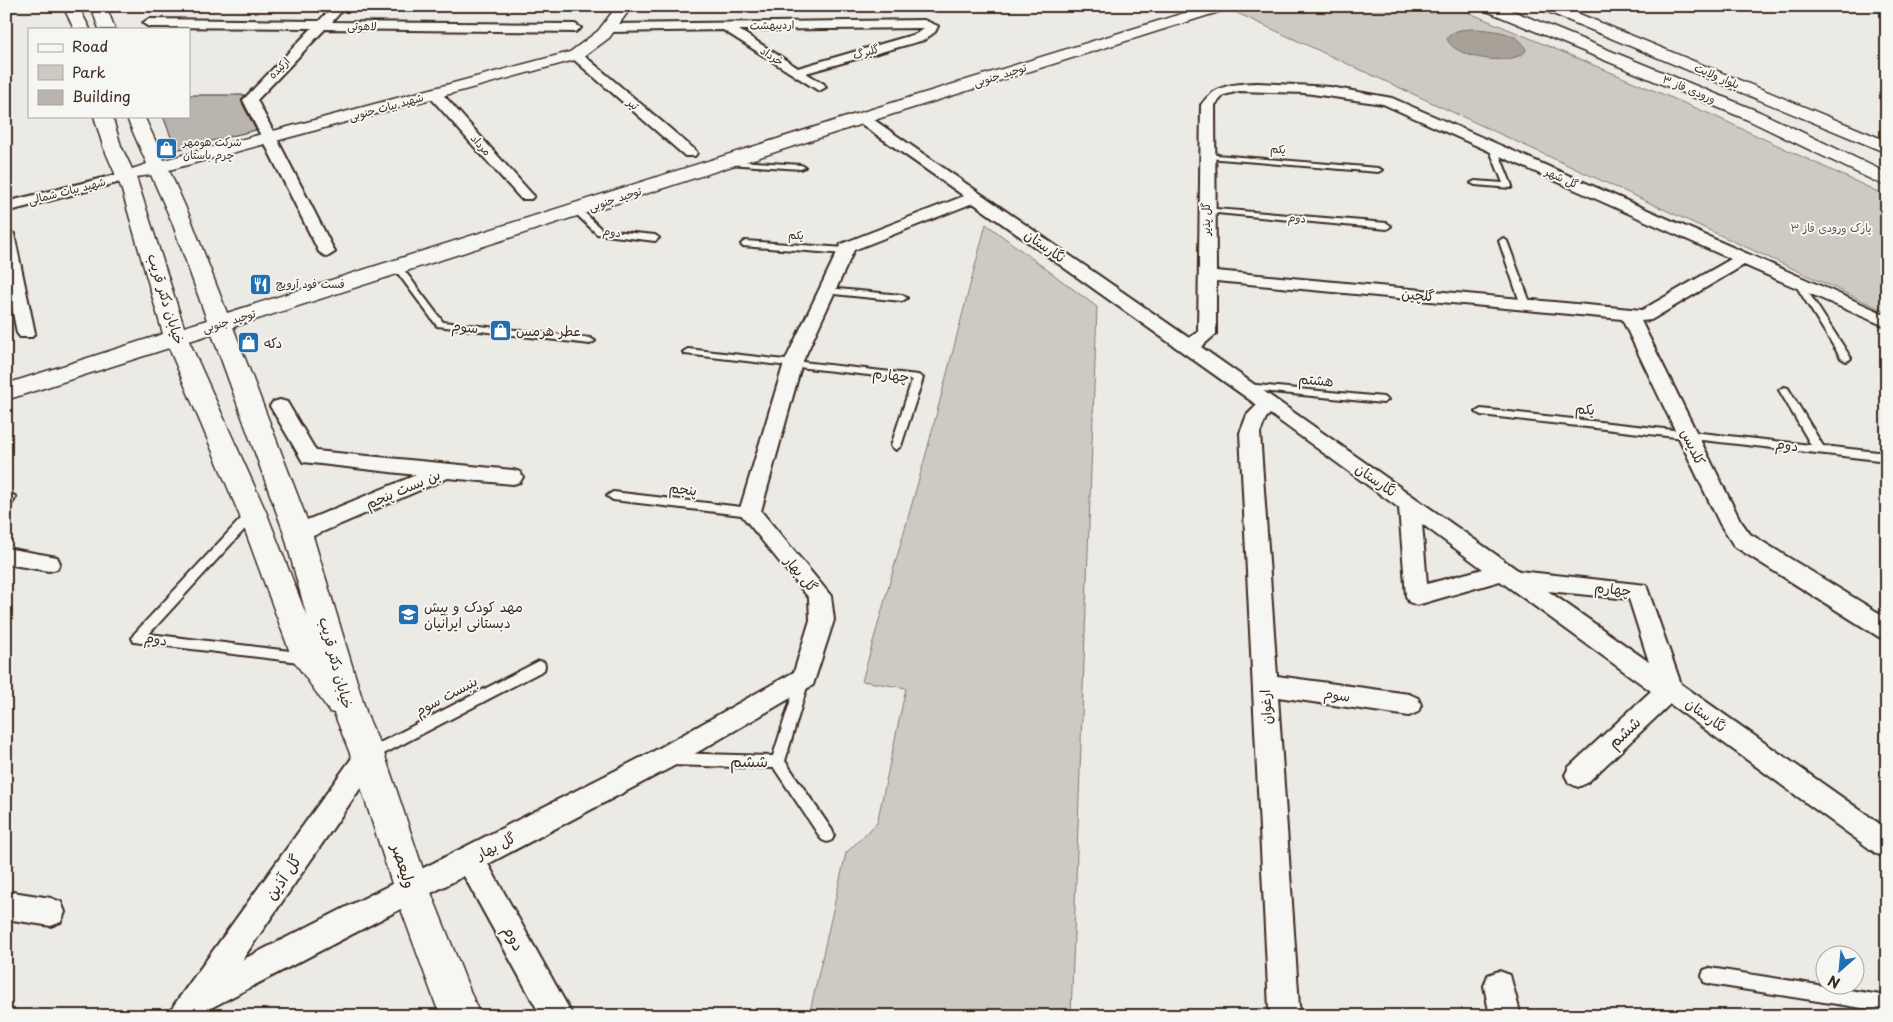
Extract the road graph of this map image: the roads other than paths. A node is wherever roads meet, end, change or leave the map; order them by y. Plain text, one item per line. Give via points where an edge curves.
1 (70, 6) edge
2 (98, 6) edge
3 (340, 6) edge
4 (625, 6) edge
5 (1223, 6) edge
6 (1487, 6) edge
7 (1546, 6) edge
8 (149, 23) dead end
9 (322, 25) junction
10 (726, 26) junction
11 (932, 26) joint
12 (81, 28) edge
13 (106, 28) edge
14 (575, 28) dead end
15 (611, 28) junction
16 (576, 55) junction
17 (796, 72) junction
18 (1723, 79) junction
19 (819, 87) dead end
20 (1224, 91) joint
21 (435, 94) junction
22 (1754, 116) junction
23 (104, 118) edge
24 (136, 118) edge
25 (862, 118) junction
26 (1887, 134) edge
27 (271, 138) junction
28 (1493, 148) junction
29 (1887, 148) edge
30 (690, 152) dead end
31 (1207, 156) junction
32 (727, 162) junction
33 (157, 167) junction
34 (1887, 167) edge
35 (801, 168) dead end
36 (1378, 170) dead end
37 (127, 176) junction
38 (1887, 181) edge
39 (1475, 183) dead end
40 (526, 196) dead end
41 (974, 197) junction
42 (6, 207) edge
43 (578, 210) junction
44 (1206, 210) junction
45 (1387, 226) dead end
46 (6, 234) edge
47 (655, 238) dead end
48 (1503, 241) dead end
49 (745, 244) dead end
50 (845, 251) junction
51 (327, 252) dead end
52 (1743, 259) junction
53 (398, 268) junction
54 (1206, 275) junction
55 (1799, 284) junction
56 (827, 291) junction
57 (902, 298) dead end
58 (1526, 305) junction
59 (1629, 314) junction
60 (1887, 322) edge
61 (219, 324) junction
62 (26, 333) dead end
63 (176, 338) junction
64 (590, 341) dead end
65 (1190, 347) junction
66 (688, 352) dead end
67 (1846, 358) dead end
68 (793, 363) junction
69 (1246, 387) junction
70 (1784, 390) dead end
71 (6, 392) edge
72 (1383, 400) dead end
73 (1270, 404) junction
74 (280, 406) dead end
75 (1480, 412) dead end
76 (1687, 433) junction
77 (896, 446) dead end
78 (1819, 449) junction
79 (1887, 457) edge
80 (446, 471) junction
81 (513, 477) dead end
82 (613, 496) dead end
83 (1409, 503) junction
84 (750, 512) junction
85 (253, 514) junction
86 (298, 533) junction
87 (6, 556) edge
88 (49, 563) dead end
89 (1510, 575) junction
90 (1887, 630) edge
91 (308, 658) junction
92 (539, 666) dead end
93 (804, 678) junction
94 (1265, 685) junction
95 (1670, 690) junction
96 (1408, 705) dead end
97 (351, 715) junction
98 (368, 756) junction
99 (663, 759) junction
100 (778, 762) junction
101 (1578, 775) dead end
102 (827, 835) dead end
103 (1887, 845) edge
104 (470, 859) junction
105 (412, 890) junction
106 (6, 905) edge
107 (52, 912) dead end
108 (1710, 976) dead end
109 (1499, 986) dead end
110 (1887, 1004) edge
111 (191, 1007) edge
112 (460, 1016) edge
113 (558, 1016) edge
114 (1288, 1016) edge
115 (1506, 1016) edge

1 - 12 main road
2 - 13 main road
3 - 9 street, ارکیده
4 - 15 main road, شهید بیات جنوبی
5 - 25 main road, توحید جنوبی
6 - 22 main road, ورودی فاز ۳
7 - 18 main road, بلوار ولایت
8 - 9 street, لاهوتی
9 - 14 street, لاهوتی
9 - 27 street, ارکیده via 250,100
10 - 11 street, اردیبهشت via 838,20
10 - 15 street, اردیبهشت
10 - 17 street, خرداد
11 - 17 street, گلبرگ via 920,37
15 - 16 main road, شهید بیات جنوبی
16 - 21 main road, شهید بیات جنوبی
16 - 30 street, تیر
17 - 19 street, خرداد
18 - 26 main road
18 - 29 main road, بلوار ولایت
20 - 28 street, گل شهر via 1267,87 1378,98
20 - 31 street, گل پذیر via 1212,98 1208,105
21 - 27 main road, شهید بیات جنوبی
21 - 40 street, مرداد
22 - 34 main road
22 - 38 main road, ورودی فاز ۳
23 - 37 main road, خیابان دکتر قریب via 112,146
24 - 33 main road, خیابان دکتر قریب
25 - 32 main road, توحید جنوبی
25 - 41 street, نگارستان
27 - 33 main road, شهید بیات جنوبی
27 - 51 street
28 - 39 lane via 1508,186
28 - 52 street, گل شهر
31 - 36 lane, یکم
31 - 44 street, گل پذیر
32 - 35 lane
32 - 43 main road, توحید جنوبی
33 - 37 main road, شهید بیات جنوبی
33 - 61 main road, خیابان دکتر قریب via 182,222
37 - 42 street, شهید بیات شمالی
37 - 63 main road, خیابان دکتر قریب
41 - 50 street via 847,247
41 - 65 street, نگارستان
43 - 47 lane, دوم via 600,232
43 - 53 main road, توحید جنوبی
44 - 45 lane, دوم
44 - 54 street, گل پذیر
46 - 62 street
48 - 58 lane
49 - 50 lane, یکم
50 - 56 street
52 - 55 street, گل شهر
52 - 59 street via 1644,316
53 - 61 main road, توحید جنوبی
53 - 64 lane, سوم via 440,324
54 - 58 street, گلچین
54 - 65 street, گل پذیر via 1207,334
55 - 60 street, گل شهر
55 - 67 lane
56 - 57 lane
56 - 68 street
58 - 59 street, گلچین
59 - 76 street, کلدیس
61 - 63 main road, توحید جنوبی
61 - 86 main road, خیابان دکتر قریب
63 - 71 main road, توحید جنوبی
63 - 85 main road, خیابان دکتر قریب
65 - 69 street, نگارستان
66 - 68 lane
68 - 77 lane, چهارم via 918,378
68 - 84 street
69 - 72 lane, هشتم
69 - 73 street, نگارستان
70 - 78 lane
73 - 83 street, نگارستان
73 - 94 street, ارغوان via 1257,415 1250,433
74 - 80 street via 310,457
75 - 76 lane, یکم
76 - 78 lane, دوم
76 - 90 street, کلدیس via 1742,540
78 - 79 lane, دوم
80 - 81 street, بن بست پنجم
80 - 86 street, بن بست پنجم
82 - 84 lane, پنجم
83 - 89 street, نگارستان
83 - 89 street via 1416,596
84 - 93 street, گل بهار via 820,596 822,620
85 - 91 main road, خیابان دکتر قریب
85 - 91 lane, دوم via 138,638
86 - 97 main road, خیابان دکتر قریب
87 - 88 street
89 - 95 street, نگارستان
89 - 95 street, چهارم via 1638,591
91 - 97 main road, خیابان دکتر قریب
92 - 98 lane, بنبست سوم
93 - 99 street, گل بهار
93 - 100 lane
94 - 96 street, سوم
94 - 114 street, ارغوان via 1284,1008
95 - 101 street, ششم
95 - 103 street, نگارستان
97 - 98 main road, ولیعصر
98 - 105 main road, ولیعصر
98 - 111 street, گل آذین
99 - 100 lane, ششم
99 - 104 street, گل بهار
100 - 102 lane, ششم
104 - 105 street, گل بهار
104 - 113 street, دوم
105 - 111 street, گل آذین
105 - 112 main road, ولیعصر
106 - 107 street
108 - 110 lane
109 - 115 street

